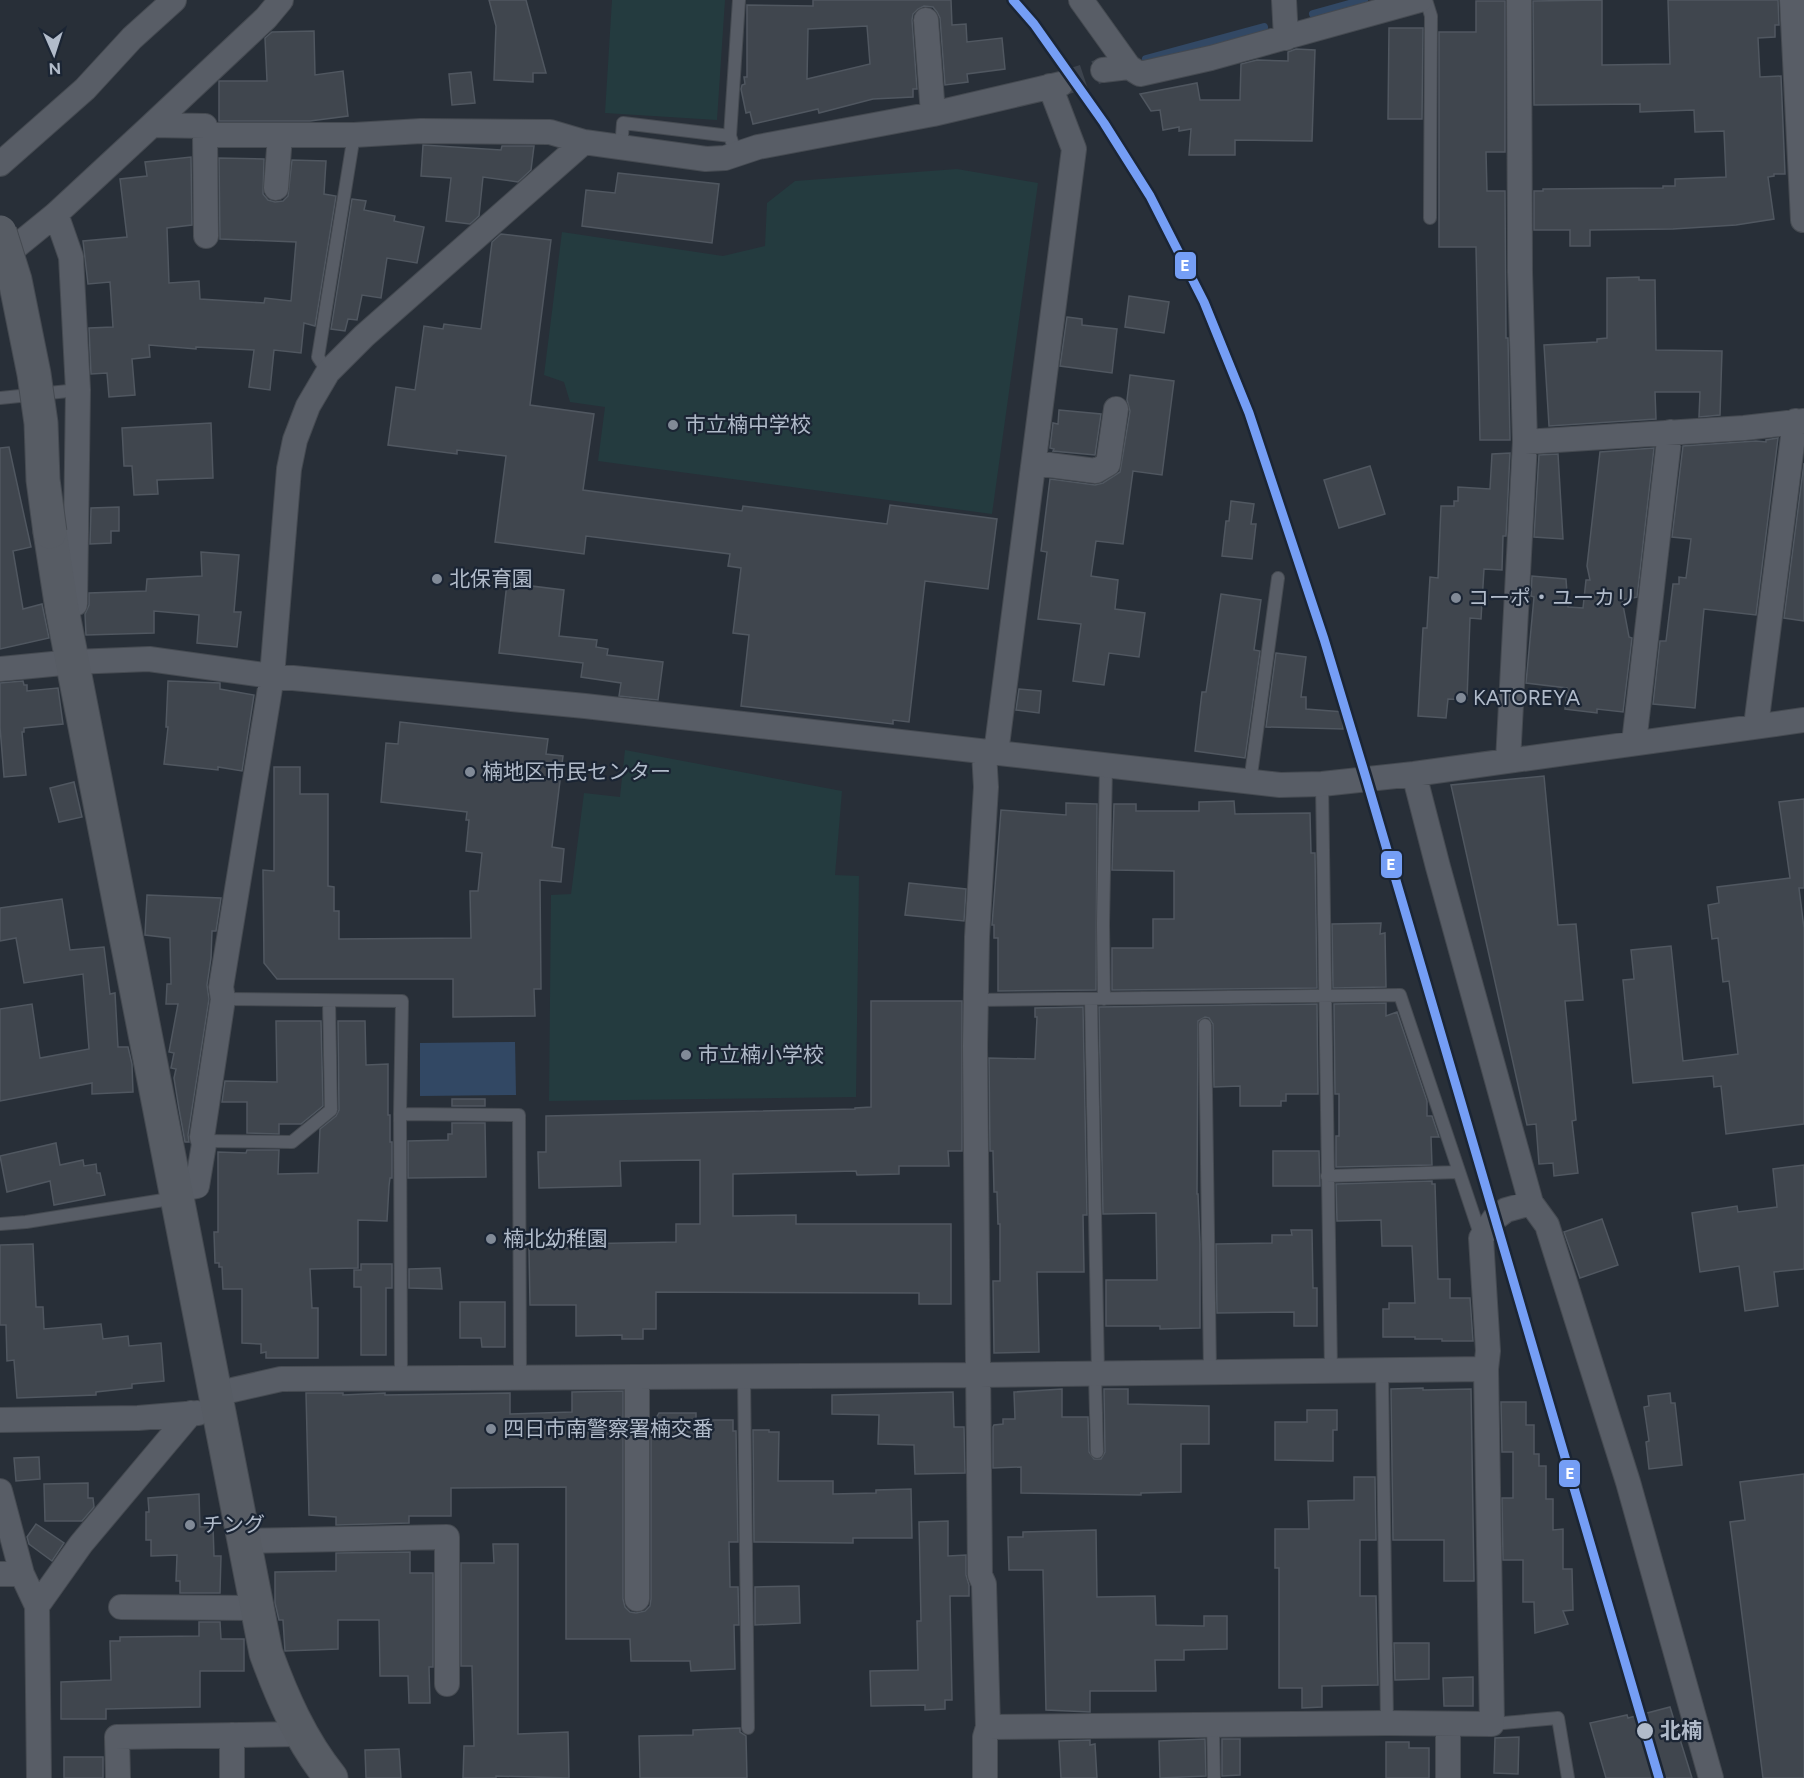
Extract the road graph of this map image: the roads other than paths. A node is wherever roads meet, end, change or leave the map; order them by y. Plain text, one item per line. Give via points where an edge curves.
1 (174, 0) edge
2 (281, 0) edge
3 (739, 0) edge
4 (1081, 0) edge
5 (1284, 0) edge
6 (1420, 0) edge
7 (1426, 0) edge
8 (1519, 0) edge
9 (1792, 0) edge
10 (926, 20) dead end
11 (1286, 38) junction
12 (1130, 67) junction
13 (1103, 70) tunnel mouth
14 (933, 114) junction
15 (152, 125) junction
16 (205, 135) junction
17 (354, 135) junction
18 (280, 136) junction
19 (584, 142) junction
20 (733, 145) junction
21 (0, 164) edge
22 (276, 188) dead end
23 (56, 214) junction
24 (1430, 218) dead end
25 (1803, 220) edge
26 (207, 236) dead end
27 (9, 238) edge
28 (328, 372) junction
29 (78, 390) junction
30 (0, 398) edge
31 (1116, 409) dead end
32 (1799, 421) edge
33 (1670, 432) junction
34 (1525, 442) junction
35 (1034, 463) junction
36 (1278, 578) dead end
37 (62, 609) junction
38 (73, 662) junction
39 (0, 669) edge
40 (272, 675) junction
41 (1804, 720) edge
42 (1756, 726) junction
43 (1634, 743) junction
44 (990, 752) junction
45 (1508, 761) junction
46 (1106, 766) junction
47 (1414, 774) junction
48 (1250, 782) junction
49 (1322, 784) junction
50 (1324, 996) junction
51 (223, 999) junction
52 (1090, 999) junction
53 (1104, 999) junction
54 (329, 1000) junction
55 (976, 1000) junction
56 (1204, 1025) dead end
57 (400, 1114) junction
58 (203, 1140) junction
59 (1459, 1172) junction
60 (1327, 1176) junction
61 (177, 1194) junction
62 (1532, 1203) junction
63 (0, 1224) edge
64 (1481, 1238) junction
65 (1486, 1369) junction
66 (1382, 1370) junction
67 (1331, 1371) junction
68 (1210, 1372) junction
69 (1096, 1374) junction
70 (979, 1375) junction
71 (744, 1376) junction
72 (637, 1377) junction
73 (402, 1378) junction
74 (520, 1378) junction
75 (208, 1407) junction
76 (0, 1420) edge
77 (1097, 1452) dead end
78 (0, 1491) edge
79 (244, 1541) junction
80 (11, 1574) edge
81 (637, 1599) dead end
82 (37, 1606) junction
83 (121, 1607) dead end
84 (257, 1608) junction
85 (447, 1684) dead end
86 (1388, 1723) junction
87 (1448, 1724) junction
88 (1492, 1724) junction
89 (1214, 1725) junction
90 (988, 1727) junction
91 (748, 1728) dead end
92 (302, 1734) junction
93 (232, 1735) junction
94 (39, 1778) edge
95 (118, 1778) edge
96 (232, 1778) edge
97 (331, 1778) edge
98 (985, 1778) edge
99 (1214, 1778) edge
100 (1448, 1778) edge
101 (1568, 1778) edge
102 (1711, 1778) edge

1 - 21 street via 85,89
2 - 15 street
3 - 20 lane
4 - 12 street
5 - 11 street
6 - 11 street
7 - 24 lane via 1431,16
8 - 34 street
9 - 25 street
10 - 14 street
11 - 12 street via 1140,74
12 - 13 street
14 - 20 street via 758,147
14 - 35 street via 1056,85 1074,149
15 - 16 street via 205,126
15 - 23 street
16 - 18 street
16 - 26 street
17 - 18 street
17 - 19 street via 550,132
17 - 28 lane via 318,357
18 - 22 street
19 - 20 street via 706,159 725,158
19 - 28 street
23 - 27 street
23 - 29 street via 71,257
27 - 37 street, bridge via 34,374 43,480
28 - 40 street via 308,406 289,469
29 - 30 lane
29 - 37 street via 75,604
31 - 35 street via 1108,464 1096,471
32 - 33 street
32 - 42 street
33 - 34 street
33 - 43 street
34 - 45 street
35 - 44 street
36 - 48 lane
37 - 38 street
38 - 39 street
38 - 40 street via 149,658
38 - 61 street
40 - 44 street
40 - 51 street via 221,987
41 - 42 street
42 - 43 street
43 - 45 street
44 - 46 street
44 - 55 street
45 - 47 street
46 - 48 street
46 - 53 lane
47 - 49 street
47 - 62 street
48 - 49 street
49 - 50 lane
50 - 53 lane
50 - 59 lane via 1400,995
50 - 60 lane
51 - 54 lane
51 - 58 street
52 - 53 lane
52 - 55 lane
52 - 69 lane
54 - 57 lane via 402,1001
54 - 58 lane via 331,1110 292,1142
55 - 70 street
56 - 68 lane
57 - 73 lane
57 - 74 lane via 519,1115
58 - 61 street via 197,1186
59 - 60 lane
59 - 64 lane
60 - 67 lane
61 - 63 lane
61 - 75 street
62 - 64 street via 1506,1210
62 - 102 street via 1547,1225 1621,1459
64 - 65 street
65 - 66 street
65 - 88 street
66 - 67 street
66 - 86 lane
67 - 68 street
68 - 69 street
69 - 70 street
69 - 77 lane
70 - 71 street
70 - 90 street via 980,1575 984,1584
71 - 72 street
71 - 91 lane
72 - 74 street
72 - 81 street
73 - 74 street
73 - 75 street via 282,1379
75 - 76 street via 138,1418
75 - 79 street
75 - 82 street via 81,1544
78 - 80 street
79 - 84 street
79 - 85 street via 447,1537
80 - 82 street
82 - 94 street
83 - 84 street
84 - 92 street via 266,1653
86 - 87 street
86 - 89 street
87 - 88 street
87 - 100 street
88 - 101 lane via 1558,1718
89 - 90 street
89 - 99 lane
90 - 98 street
92 - 93 street
92 - 97 street
93 - 95 street via 117,1737
93 - 96 street

